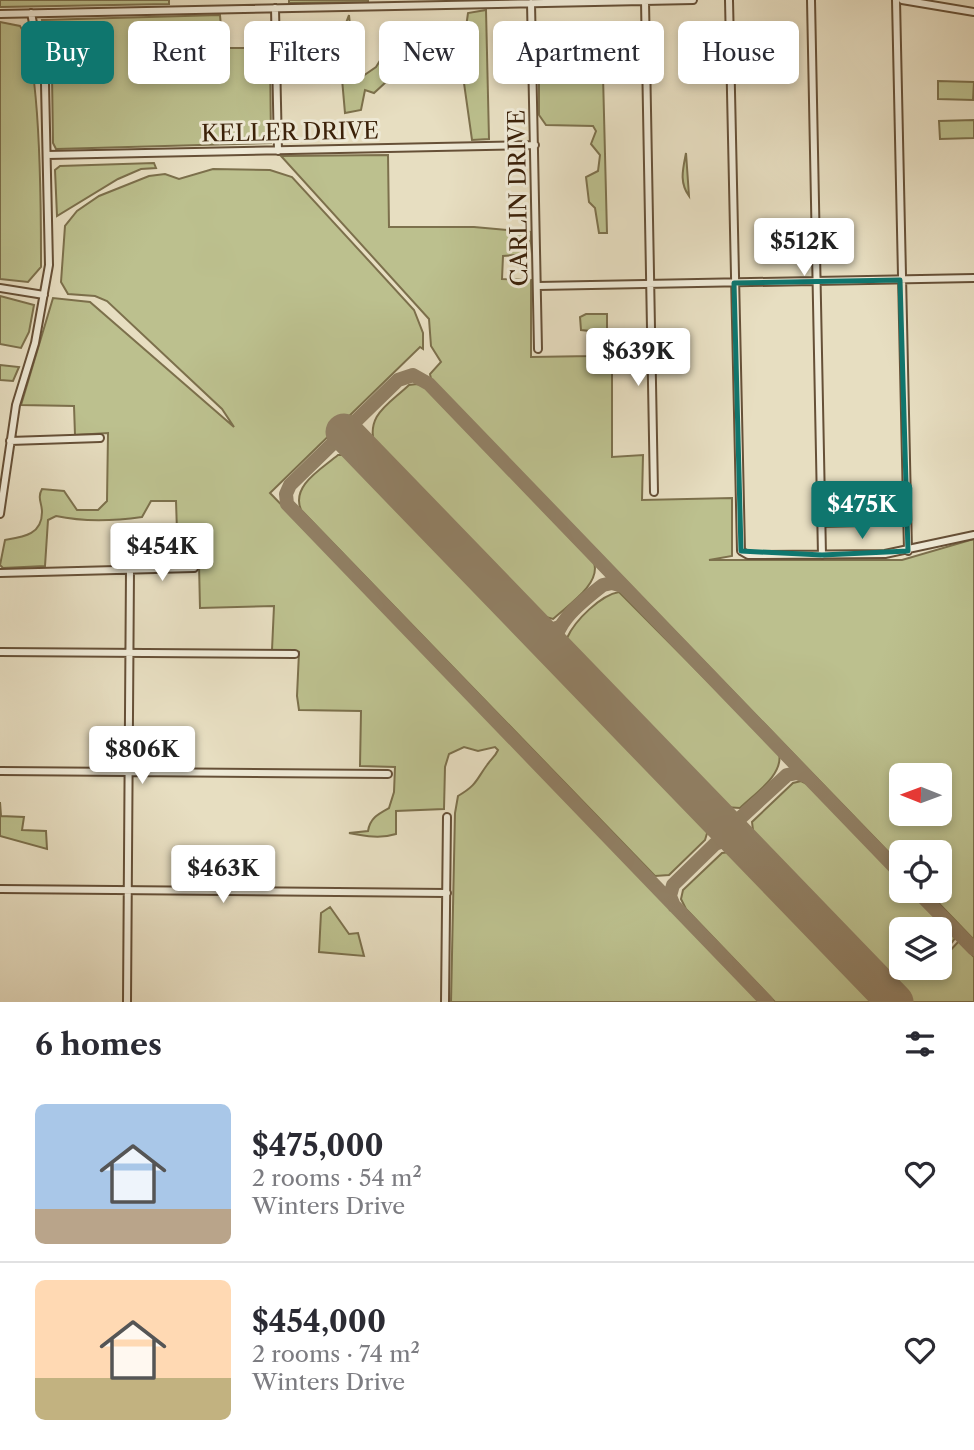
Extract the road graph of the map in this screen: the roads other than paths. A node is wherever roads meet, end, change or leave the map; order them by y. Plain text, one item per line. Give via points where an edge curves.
1 (176, 0) edge
2 (693, 0) edge
3 (729, 0) edge
4 (811, 0) edge
5 (896, 0) edge
6 (902, 0) edge
7 (954, 0) edge
8 (566, 1) edge
9 (645, 1) edge
10 (531, 4) junction
11 (275, 8) junction
12 (177, 10) junction
13 (955, 10) junction
14 (974, 12) edge
15 (31, 13) junction
16 (0, 14) edge
17 (534, 145) junction
18 (278, 151) junction
19 (47, 155) junction
20 (974, 278) edge
21 (900, 280) junction
22 (817, 282) junction
23 (734, 283) junction
24 (650, 284) junction
25 (538, 286) junction
26 (0, 288) edge
27 (44, 295) junction
28 (538, 349) dead end
29 (100, 438) dead end
30 (10, 441) junction
31 (654, 492) dead end
32 (0, 514) edge
33 (974, 535) edge
34 (908, 551) junction
35 (822, 555) junction
36 (194, 568) dead end
37 (130, 570) junction
38 (0, 573) edge
39 (0, 652) edge
40 (131, 653) junction
41 (295, 654) dead end
42 (0, 771) edge
43 (129, 772) junction
44 (388, 774) dead end
45 (447, 817) dead end
46 (0, 889) edge
47 (128, 890) junction
48 (447, 893) junction
49 (127, 1002) edge
50 (445, 1002) edge

1 - 12 street
2 - 9 street
3 - 23 street
4 - 22 street
5 - 21 street
6 - 13 street
7 - 13 street
8 - 9 street
8 - 10 street
9 - 24 street
10 - 11 street
10 - 17 street, CARLIN DRIVE
11 - 12 street
11 - 18 street
12 - 15 street
13 - 14 street
15 - 16 street
15 - 19 street via 44,74
17 - 18 street, KELLER DRIVE
17 - 25 street, CARLIN DRIVE
18 - 19 street, KELLER DRIVE
19 - 27 street via 50,265
20 - 21 street
21 - 22 street
21 - 34 street
22 - 23 street
22 - 35 street
23 - 24 street
23 - 35 street via 741,551 748,555
24 - 25 street
24 - 31 street
25 - 28 street, CARLIN DRIVE
26 - 27 street
27 - 30 street
29 - 30 street
30 - 32 street
33 - 34 street
34 - 35 street
36 - 37 street
37 - 38 street
37 - 40 street
39 - 40 street
40 - 41 street
40 - 43 street
42 - 43 street
43 - 44 street
43 - 47 street
45 - 48 street
46 - 47 street
47 - 48 street
47 - 49 street
48 - 50 street

